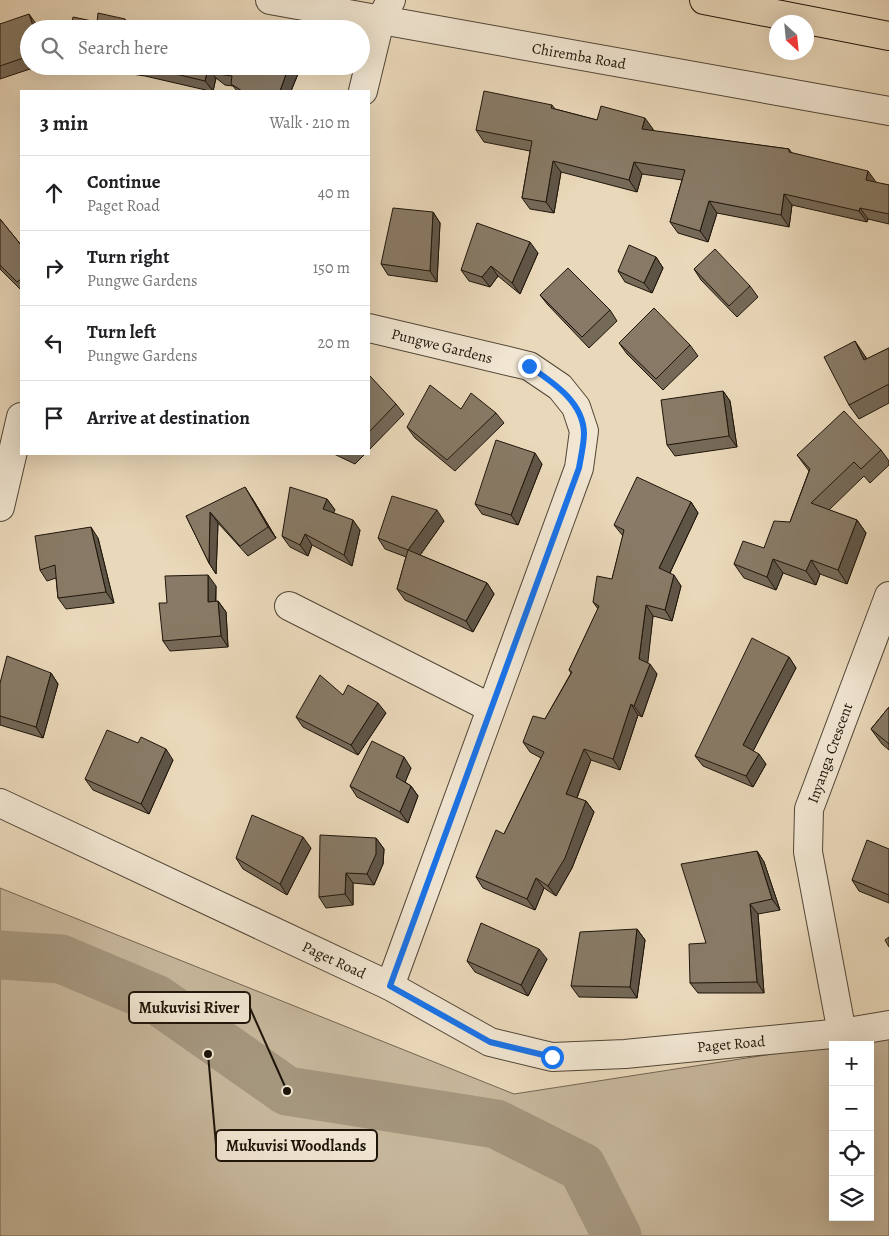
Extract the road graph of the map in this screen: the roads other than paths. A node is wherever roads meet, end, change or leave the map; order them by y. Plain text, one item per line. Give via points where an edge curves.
1 (270, 0) edge
2 (704, 0) edge
3 (386, 11) edge
4 (889, 36) edge
5 (370, 67) edge
6 (368, 75) edge
7 (363, 90) edge
8 (889, 111) edge
9 (370, 328) edge
10 (20, 422) edge
11 (0, 507) edge
12 (889, 596) edge
13 (289, 606) dead end
14 (491, 708) junction
15 (0, 803) edge
16 (390, 986) junction
17 (889, 1025) edge
18 (842, 1033) junction

1 - 3 street, Chiremba Road
2 - 4 main road
3 - 5 street
3 - 8 street, Chiremba Road
6 - 7 street
9 - 14 street, Pungwe Gardens via 529,366 560,387 576,408 584,432 579,468
10 - 11 street
12 - 18 street, Inyanga Crescent via 809,809 808,852
13 - 14 street
14 - 16 street, Pungwe Gardens
15 - 16 street, Paget Road
16 - 18 street, Paget Road via 490,1042 552,1057 625,1054
17 - 18 street, Paget Road

